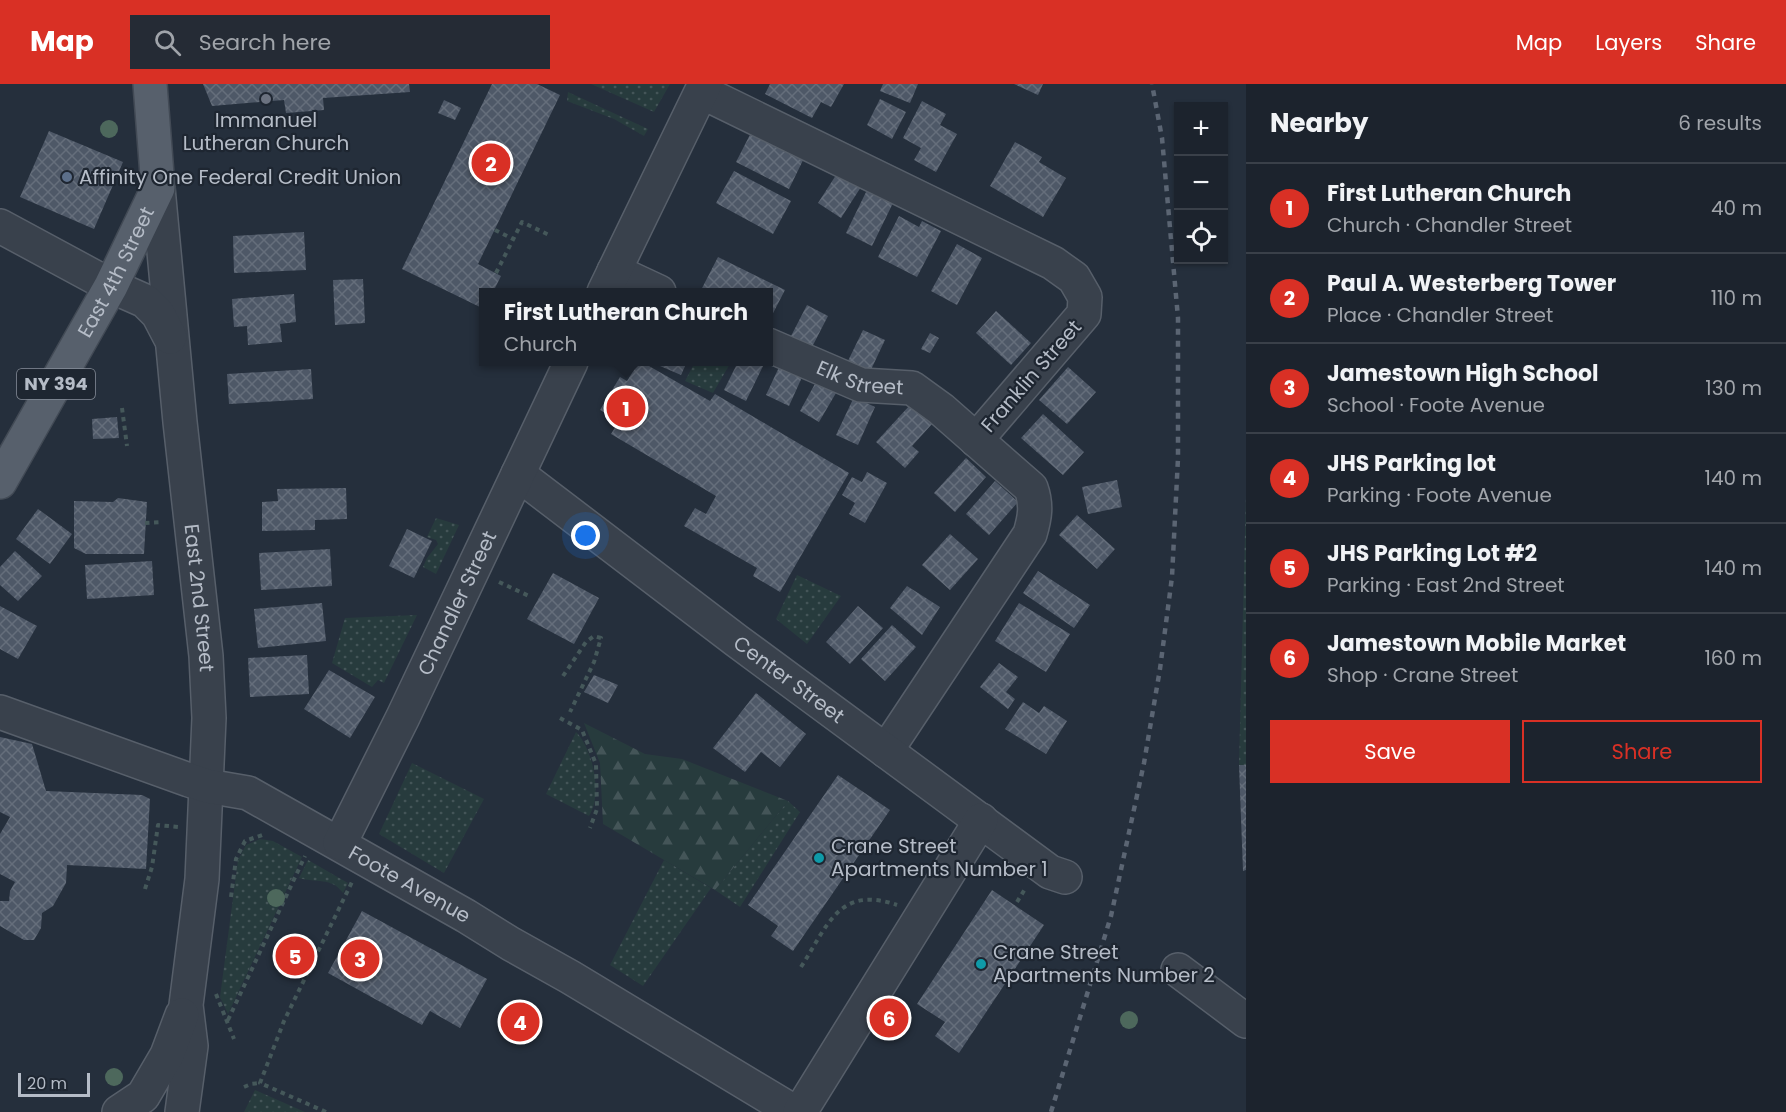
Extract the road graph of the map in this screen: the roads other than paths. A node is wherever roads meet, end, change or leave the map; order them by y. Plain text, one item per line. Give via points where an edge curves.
1 (150, 84) edge
2 (704, 88) edge
3 (158, 188) junction
4 (0, 226) edge
5 (609, 282) edge
6 (111, 286) junction
7 (639, 288) edge
8 (173, 343) junction
9 (773, 347) edge
10 (570, 366) edge
11 (976, 440) junction
12 (518, 474) junction
13 (0, 482) edge
14 (0, 712) edge
15 (886, 751) junction
16 (207, 786) junction
17 (981, 820) junction
18 (328, 852) junction
19 (1065, 877) dead end
20 (1178, 970) dead end
21 (186, 1005) junction
22 (1246, 1021) edge
23 (119, 1112) edge
24 (182, 1112) edge
25 (794, 1112) edge
26 (800, 1112) edge

1 - 3 main road, East 2nd Street
2 - 5 street
2 - 11 street, Franklin Street via 1053,263 1074,278 1085,297 1084,314
3 - 6 main road, East 4th Street / NY 394
3 - 8 street, East 2nd Street
4 - 6 street
5 - 7 street
6 - 8 street via 145,301 158,314
6 - 13 main road, East 4th Street / NY 394
8 - 16 street, East 2nd Street via 206,656
9 - 11 street, Elk Street via 861,385 912,388
10 - 12 street, Chandler Street
11 - 15 street, Franklin Street via 1031,488 1036,502 1035,518 1030,534
12 - 15 street, Center Street
12 - 18 street, Chandler Street via 403,717
14 - 16 street, Foote Avenue
15 - 17 street, Center Street
16 - 18 street, Foote Avenue via 248,793
16 - 21 street, East 2nd Street via 202,879
17 - 19 street, Center Street via 1050,872
17 - 26 street
18 - 25 street, Foote Avenue via 466,915
20 - 22 street
21 - 23 street via 167,1055 143,1096
21 - 24 street, East 2nd Street via 191,1046

